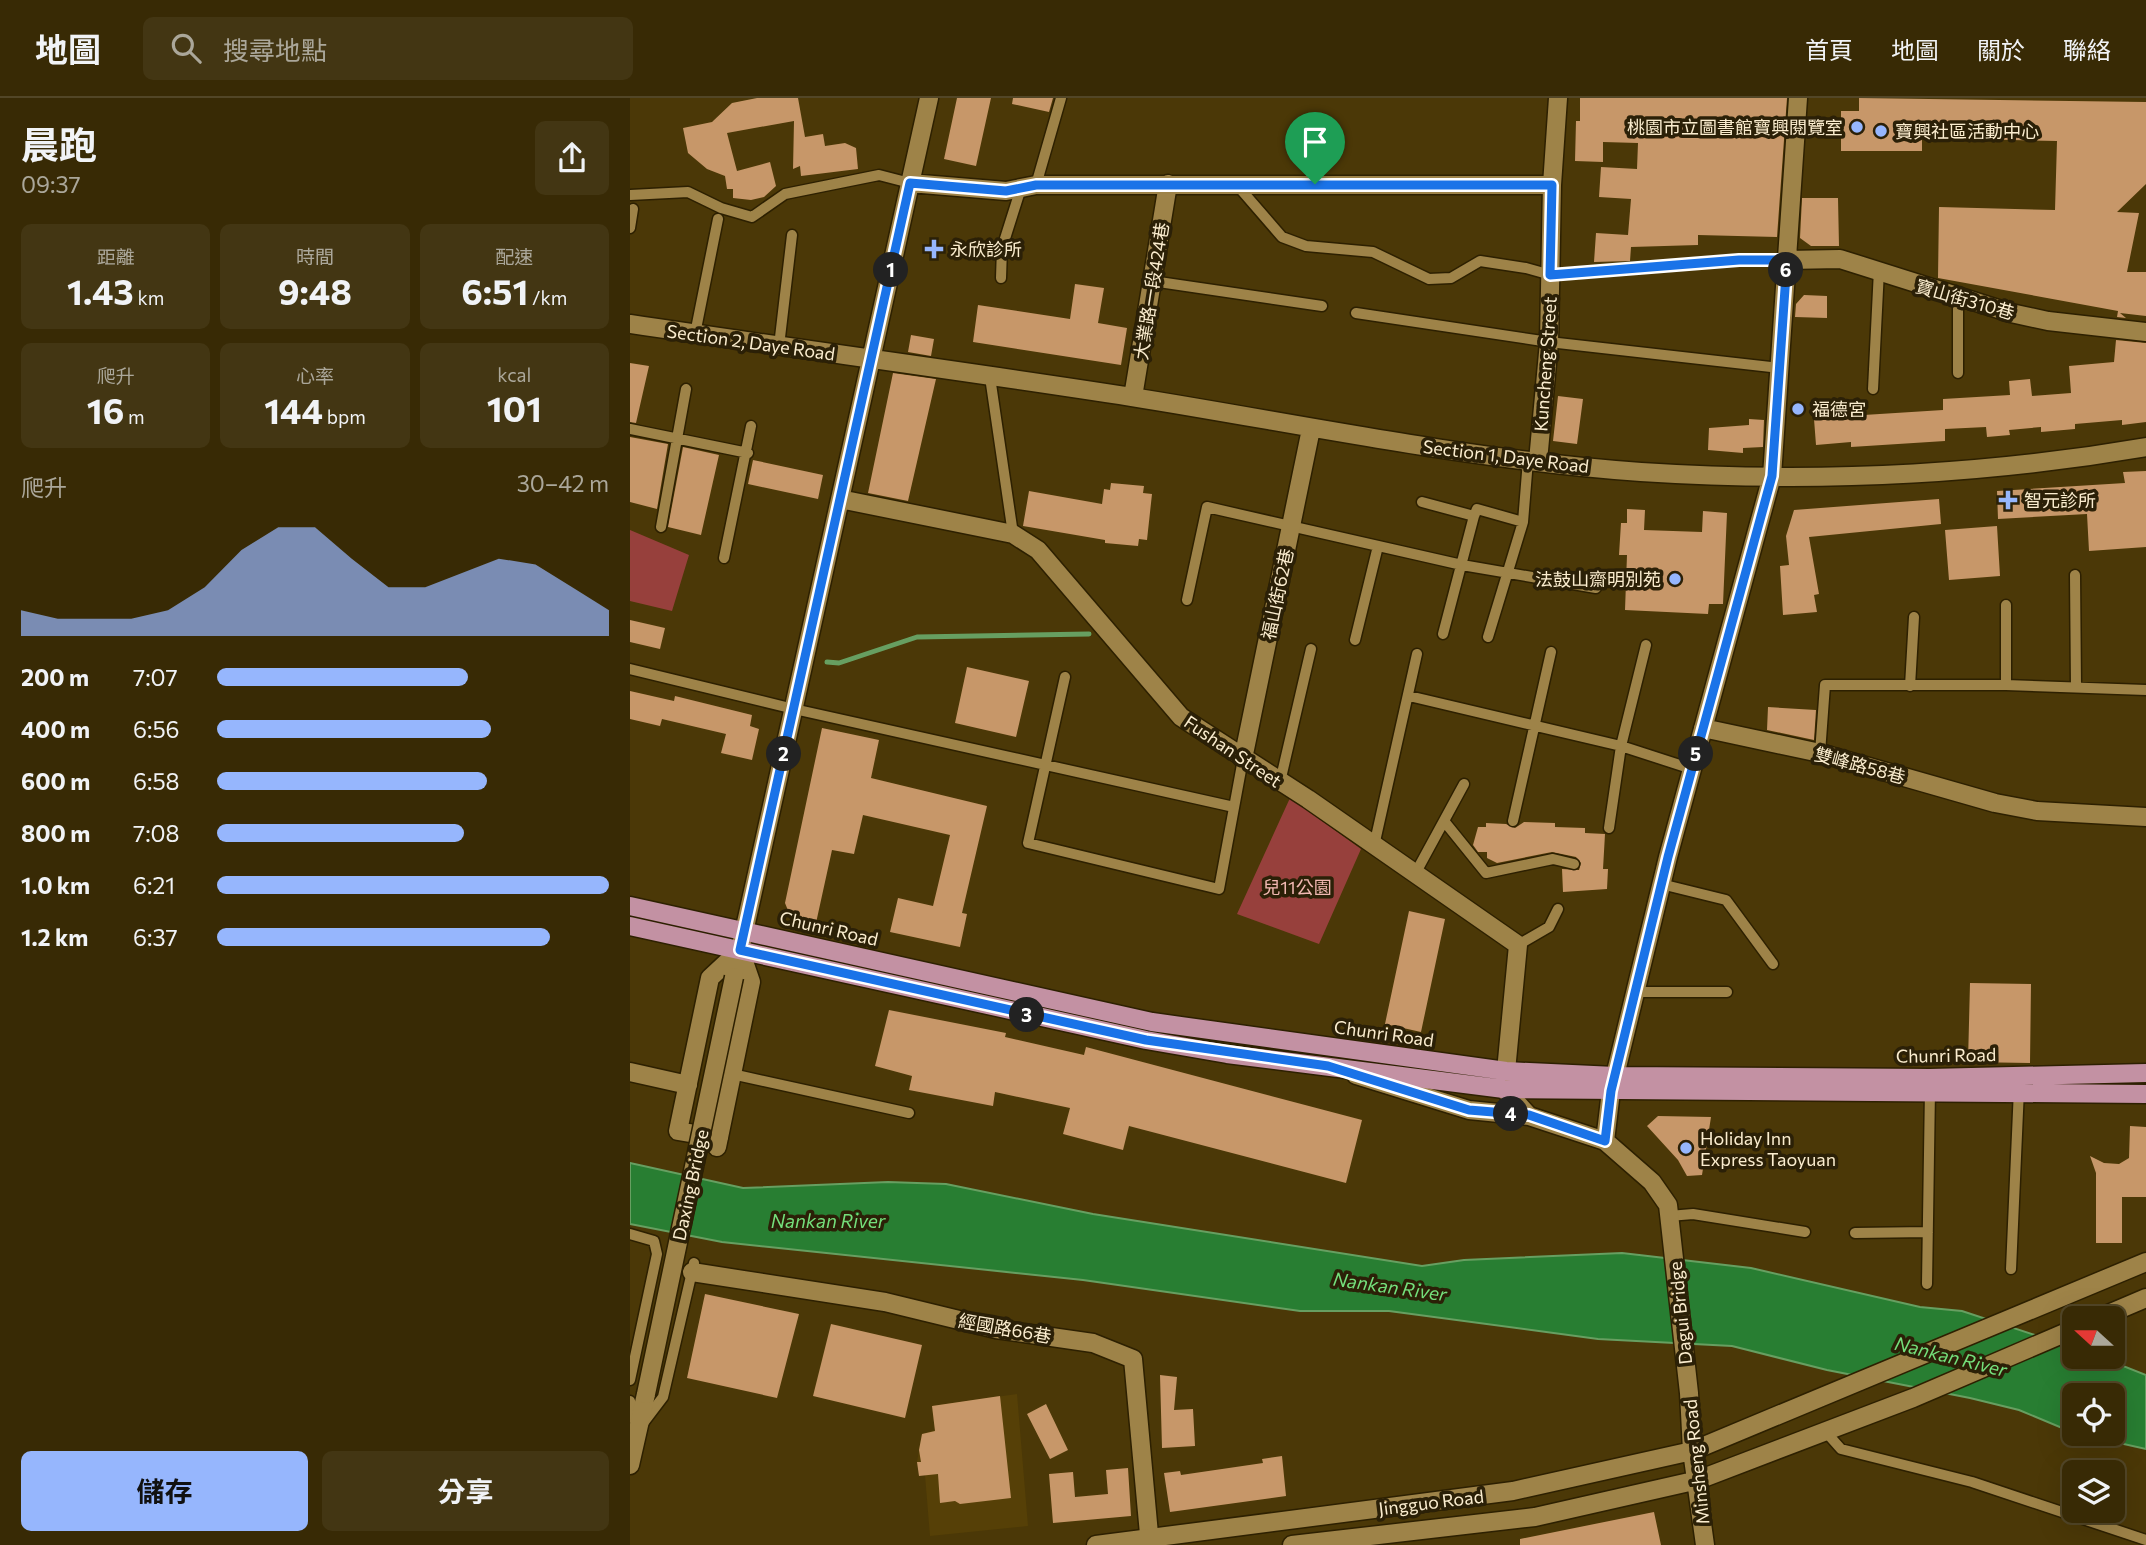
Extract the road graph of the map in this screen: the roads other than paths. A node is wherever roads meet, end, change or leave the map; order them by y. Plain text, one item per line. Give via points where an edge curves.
1 (929, 98) edge
2 (1061, 98) edge
3 (1558, 98) edge
4 (1798, 98) edge
5 (910, 183) junction
6 (1168, 184) junction
7 (1237, 184) junction
8 (1552, 185) junction
9 (1029, 186) junction
10 (630, 195) edge
11 (633, 209) dead end
12 (718, 219) dead end
13 (630, 228) edge
14 (792, 235) dead end
15 (1787, 260) junction
16 (1879, 270) junction
17 (1550, 275) junction
18 (1001, 278) dead end
19 (1152, 281) junction
20 (1958, 298) junction
21 (1322, 306) dead end
22 (1356, 313) dead end
23 (630, 324) edge
24 (2146, 332) edge
25 (695, 334) junction
26 (1549, 342) junction
27 (779, 346) junction
28 (871, 360) junction
29 (1780, 368) junction
30 (1958, 373) dead end
31 (990, 377) junction
32 (686, 388) dead end
33 (1873, 390) dead end
34 (1133, 397) junction
35 (751, 426) dead end
36 (630, 429) edge
37 (1311, 429) junction
38 (678, 437) junction
39 (2146, 447) edge
40 (748, 453) junction
41 (1533, 461) junction
42 (1772, 476) junction
43 (840, 499) junction
44 (1422, 502) dead end
45 (1474, 516) junction
46 (1523, 522) junction
47 (661, 527) dead end
48 (1291, 527) junction
49 (1013, 534) junction
50 (1378, 546) junction
51 (724, 558) dead end
52 (1462, 565) junction
53 (1506, 573) junction
54 (2075, 575) dead end
55 (1596, 588) dead end
56 (1187, 600) dead end
57 (2006, 605) dead end
58 (1914, 617) dead end
59 (1443, 634) dead end
60 (1488, 638) dead end
61 (1355, 640) dead end
62 (1646, 645) dead end
63 (1311, 649) dead end
64 (1551, 652) dead end
65 (1417, 654) dead end
66 (630, 669) edge
67 (1065, 677) dead end
68 (2006, 685) junction
69 (1910, 686) junction
70 (2076, 687) junction
71 (2146, 690) edge
72 (1409, 696) junction
73 (794, 709) junction
74 (1535, 726) junction
75 (1703, 728) junction
76 (1621, 746) junction
77 (1820, 753) junction
78 (1243, 759) junction
79 (1047, 765) junction
80 (1692, 769) junction
81 (1280, 782) junction
82 (1464, 784) dead end
83 (1234, 807) junction
84 (2146, 817) edge
85 (1444, 821) junction
86 (1513, 821) dead end
87 (1609, 828) dead end
88 (1374, 846) junction
89 (1574, 864) dead end
90 (1415, 874) junction
91 (1661, 884) junction
92 (630, 905) edge
93 (1558, 909) dead end
94 (630, 926) edge
95 (745, 930) junction
96 (1518, 945) junction
97 (740, 950) junction
98 (1773, 964) dead end
99 (1635, 992) junction
100 (1727, 992) dead end
101 (1328, 1066) junction
102 (630, 1072) edge
103 (2146, 1073) edge
104 (732, 1074) junction
105 (1505, 1080) junction
106 (1613, 1083) junction
107 (2019, 1083) junction
108 (688, 1085) junction
109 (1930, 1086) junction
110 (2146, 1094) edge
111 (909, 1113) dead end
112 (1529, 1115) junction
113 (1605, 1141) junction
114 (1669, 1216) junction
115 (1805, 1232) dead end
116 (1928, 1232) junction
117 (1855, 1233) dead end
118 (630, 1234) edge
119 (2146, 1262) edge
120 (693, 1267) joint
121 (2011, 1269) dead end
122 (1927, 1284) dead end
123 (2146, 1298) edge
124 (2125, 1307) edge
125 (2062, 1334) edge
126 (630, 1380) edge
127 (1687, 1380) joint
128 (638, 1398) edge
129 (637, 1431) junction
130 (1825, 1431) junction
131 (1692, 1451) junction
132 (630, 1465) edge
133 (1698, 1480) junction
134 (2146, 1540) edge
135 (1150, 1541) edge
136 (1368, 1541) edge
137 (1096, 1545) edge
138 (1292, 1545) edge
139 (1705, 1545) edge

1 - 5 street, Daxing Bridge
2 - 9 lane
3 - 8 street, Kuncheng Street
4 - 15 street
5 - 9 street via 1006,191
5 - 10 lane via 879,176 785,194 751,217 688,192
5 - 28 street, Daxing Bridge
6 - 7 street
6 - 9 street
6 - 19 street, 大業路一段424巷
7 - 8 street
7 - 17 lane via 1282,237 1306,246 1373,252 1429,279 1451,278 1480,261
8 - 17 street, Kuncheng Street
9 - 18 lane via 1002,248
11 - 13 lane
12 - 25 lane
14 - 27 lane
15 - 16 street, 寶山街310巷 via 1840,258
15 - 17 lane
15 - 29 street
16 - 20 street, 寶山街310巷
16 - 33 lane
17 - 26 street, Kuncheng Street
19 - 21 lane
19 - 34 street, 大業路一段424巷
20 - 24 street, 寶山街310巷 via 2048,321
20 - 30 lane
22 - 26 lane
23 - 25 street, Section 2, Daye Road
25 - 27 street, Section 2, Daye Road
26 - 29 lane
26 - 41 street, Kuncheng Street
27 - 28 street, Section 2, Daye Road
28 - 31 street, Section 1, Daye Road
28 - 43 street, Daxing Bridge
29 - 42 street
31 - 34 street, Section 1, Daye Road
31 - 49 lane
32 - 38 lane
34 - 37 street, Section 1, Daye Road
35 - 40 lane
36 - 38 lane
37 - 41 street, Section 1, Daye Road
37 - 48 street, 福山街62巷
38 - 40 lane
38 - 47 lane
39 - 42 street, Section 1, Daye Road via 1970,471 1873,478
40 - 51 lane
41 - 42 street, Section 1, Daye Road via 1640,472
41 - 46 lane
42 - 75 street
43 - 49 street
43 - 73 street, Daxing Bridge
44 - 45 lane
45 - 46 lane via 1477,509
45 - 52 lane
46 - 53 lane
48 - 50 lane
48 - 56 lane via 1207,508
48 - 78 street, 福山街62巷
49 - 78 street, Fushan Street via 1038,550 1181,717
50 - 52 lane
50 - 61 lane
52 - 53 lane
52 - 59 lane
53 - 55 lane
53 - 60 lane
54 - 70 lane
57 - 68 lane
58 - 69 lane
62 - 76 lane
63 - 81 lane
64 - 74 lane
65 - 72 lane
66 - 73 lane
67 - 79 lane
68 - 69 lane
68 - 70 lane
69 - 77 lane via 1825,685
70 - 71 lane
72 - 74 lane
72 - 88 lane
73 - 79 lane
73 - 95 street, Daxing Bridge
74 - 76 lane
74 - 86 lane
75 - 77 street, 雙峰路58巷
75 - 80 street
76 - 80 lane
76 - 87 lane
77 - 84 street, 雙峰路58巷 via 2016,807
78 - 81 street, Fushan Street
78 - 83 lane
79 - 83 lane
79 - 83 lane via 1028,843 1219,889
80 - 91 street
81 - 88 street, Fushan Street
82 - 85 lane
85 - 89 lane via 1486,873 1553,859
85 - 90 lane
88 - 90 street, Fushan Street
90 - 96 street, Fushan Street
91 - 98 lane via 1726,900
91 - 99 street
92 - 95 main road, Chunri Road
93 - 96 lane via 1549,927
94 - 97 main road, Chunri Road
95 - 97 street, Daxing Bridge
95 - 105 main road, Chunri Road via 1152,1021
96 - 105 street
97 - 101 main road, Chunri Road via 1146,1040
97 - 104 street via 751,982
97 - 108 street via 710,978
97 - 128 street, Daxing Bridge, bridge
99 - 100 lane
99 - 106 street
101 - 105 main road, Chunri Road
101 - 112 street via 1469,1110
102 - 108 street
103 - 107 main road, Chunri Road
104 - 108 street via 718,1143 678,1131
104 - 111 lane
105 - 106 main road, Chunri Road
105 - 112 street
106 - 109 main road, Chunri Road
106 - 113 street
107 - 109 main road, Chunri Road
107 - 110 main road, Chunri Road
107 - 121 lane
109 - 116 lane
112 - 113 street
113 - 114 street via 1652,1182 1668,1205
114 - 115 lane via 1693,1213
114 - 127 street, Dagui Bridge
116 - 117 lane
116 - 122 lane
118 - 126 lane via 654,1241 657,1254
119 - 131 street, Jingguo Road
120 - 129 lane via 663,1397
120 - 135 street, 經國路66巷 via 885,1302 996,1329 1093,1343 1133,1359
123 - 124 street
125 - 130 street, Jingguo Road
127 - 131 street, Minsheng Road
128 - 129 street, Daxing Bridge
129 - 132 street, Daxing Bridge
130 - 133 street, Jingguo Road
130 - 134 lane via 1840,1449 1972,1482
131 - 133 street, Minsheng Road
131 - 135 street, Jingguo Road via 1513,1491
133 - 136 street, Jingguo Road via 1535,1517
133 - 139 street, Minsheng Road
135 - 137 street, Jingguo Road
136 - 138 street, Jingguo Road

